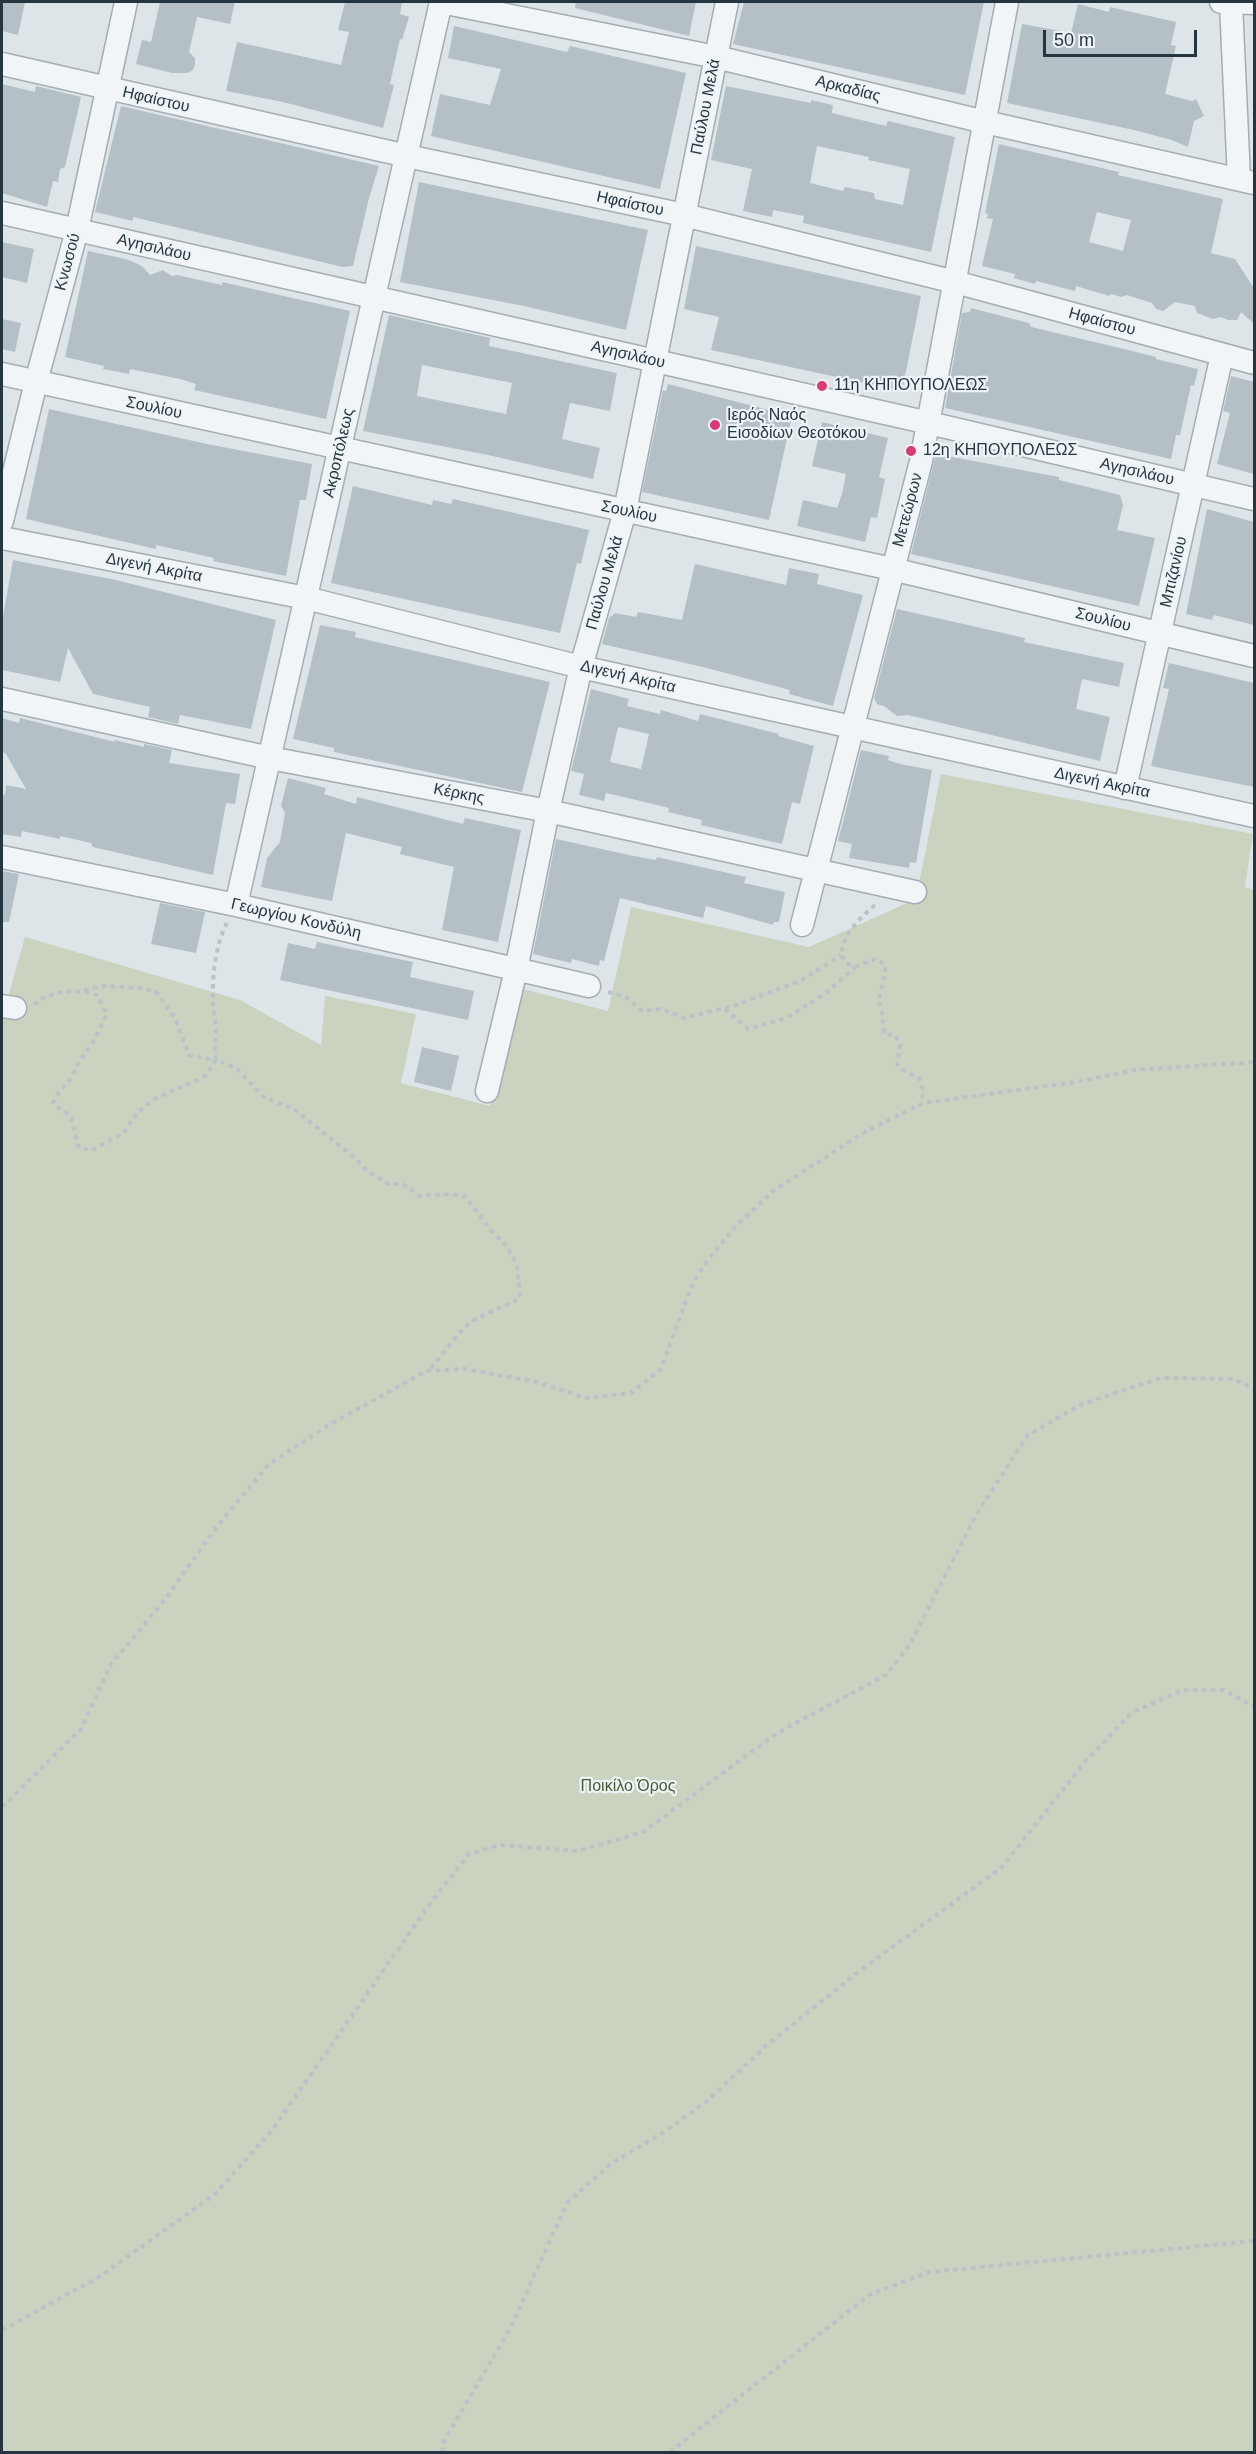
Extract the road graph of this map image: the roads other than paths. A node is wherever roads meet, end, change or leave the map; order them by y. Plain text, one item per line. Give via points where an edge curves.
1 (126, 2) edge
2 (441, 2) edge
3 (727, 2) edge
4 (1007, 2) edge
5 (1226, 2) edge
6 (1254, 3) edge
7 (716, 57) junction
8 (2, 64) edge
9 (108, 90) junction
10 (985, 122) junction
11 (1246, 145) edge
12 (407, 156) junction
13 (1247, 181) edge
14 (2, 213) edge
15 (684, 215) junction
16 (77, 230) junction
17 (955, 282) junction
18 (375, 298) junction
19 (1222, 355) junction
20 (655, 361) junction
21 (1254, 363) edge
22 (2, 374) edge
23 (36, 382) junction
24 (929, 423) junction
25 (340, 448) junction
26 (1193, 485) junction
27 (1254, 500) edge
28 (625, 511) junction
29 (2, 521) edge
30 (2, 538) edge
31 (892, 569) junction
32 (306, 598) junction
33 (1160, 633) junction
34 (1254, 656) edge
35 (581, 667) junction
36 (2, 699) edge
37 (853, 728) junction
38 (270, 758) junction
39 (1125, 788) junction
40 (548, 811) junction
41 (1254, 816) edge
42 (2, 857) edge
43 (816, 872) junction
44 (915, 892) dead end
45 (236, 905) junction
46 (802, 925) dead end
47 (516, 970) junction
48 (589, 986) road end
49 (487, 1091) dead end

1 - 9 street, Κνωσού
2 - 7 street, Αρκαδίας
2 - 12 street, Ακροπόλεως
3 - 7 street, Παύλου Μελά
4 - 10 street, Μετεώρων
5 - 6 street
5 - 11 street
7 - 10 street, Αρκαδίας
7 - 15 street, Παύλου Μελά
8 - 9 street, Ηφαίστου
9 - 12 street, Ηφαίστου
9 - 16 street, Κνωσού
10 - 13 street, Αρκαδίας
10 - 17 street, Μετεώρων
11 - 13 street
12 - 15 street, Ηφαίστου
12 - 18 street, Ακροπόλεως
14 - 16 street, Αγησιλάου
15 - 17 street, Ηφαίστου
15 - 20 street, Παύλου Μελά
16 - 18 street, Αγησιλάου
16 - 23 street, Κνωσού
17 - 19 street, Ηφαίστου
17 - 24 street, Μετεώρων
18 - 20 street, Αγησιλάου
18 - 25 street, Ακροπόλεως
19 - 21 street, Ηφαίστου
19 - 26 street, Μπιζανίου
20 - 24 street, Αγησιλάου
20 - 28 street, Παύλου Μελά
22 - 23 street, Σουλίου
23 - 25 street, Σουλίου
23 - 29 street, Κνωσού
24 - 26 street, Αγησιλάου
24 - 31 street, Μετεώρων
25 - 28 street, Σουλίου
25 - 32 street, Ακροπόλεως
26 - 27 street, Αγησιλάου
26 - 33 street, Μπιζανίου
28 - 31 street, Σουλίου
28 - 35 street, Παύλου Μελά
30 - 32 street, Διγενή Ακρίτα
31 - 33 street, Σουλίου
31 - 37 street, Μετεώρων
32 - 35 street, Διγενή Ακρίτα
32 - 38 street, Ακροπόλεως
33 - 34 street, Σουλίου
33 - 39 street, Μπιζανίου
35 - 37 street, Διγενή Ακρίτα
35 - 40 street, Παύλου Μελά
36 - 38 street, Κέρκης
37 - 39 street, Διγενή Ακρίτα
37 - 43 street, Μετεώρων
38 - 40 street, Κέρκης
38 - 45 street, Ακροπόλεως
39 - 41 street, Διγενή Ακρίτα
40 - 43 street, Κέρκης
40 - 47 street, Παύλου Μελά
42 - 45 street, Γεωργίου Κονδύλη
43 - 44 street, Κέρκης
43 - 46 street, Μετεώρων
45 - 47 street, Γεωργίου Κονδύλη
47 - 48 street, Γεωργίου Κονδύλη
47 - 49 street, Παύλου Μελά

